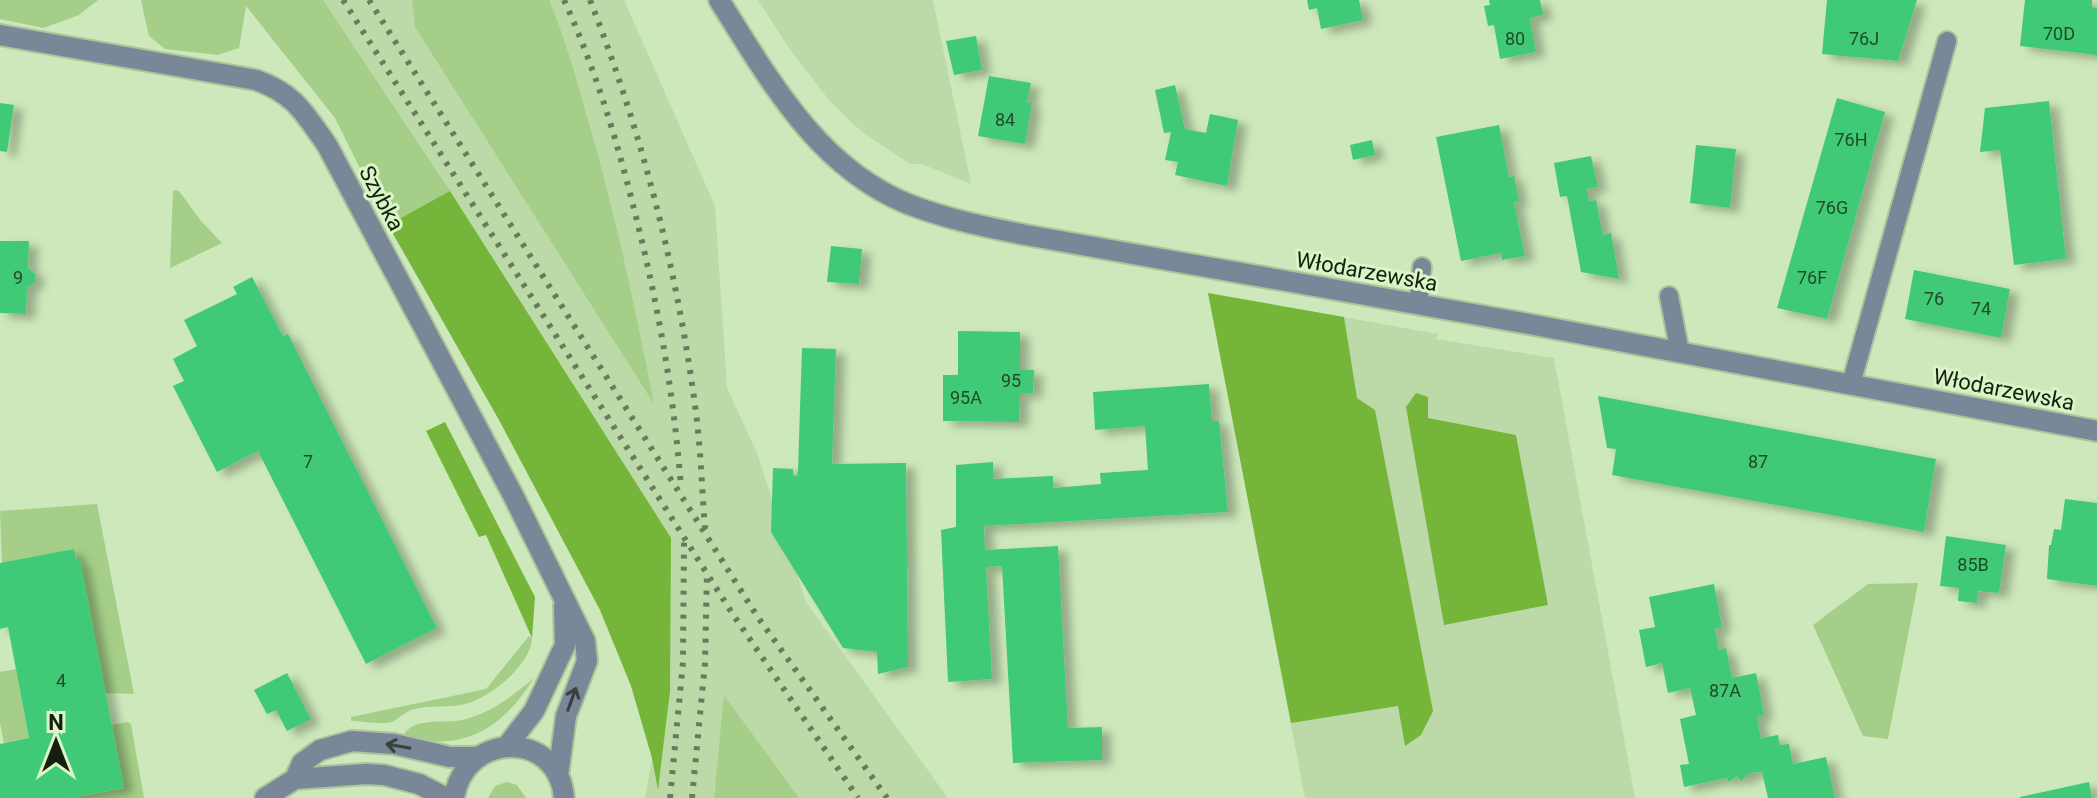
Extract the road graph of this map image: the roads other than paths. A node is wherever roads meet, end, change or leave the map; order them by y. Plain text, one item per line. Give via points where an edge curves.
1 (719, 0) edge
2 (0, 35) edge
3 (1947, 41) dead end
4 (1422, 267) dead end
5 (1669, 296) dead end
6 (1418, 305) junction
7 (1680, 353) junction
8 (1851, 384) junction
9 (2097, 431) edge
10 (562, 591) junction
11 (507, 746) junction
12 (475, 757) junction
13 (558, 776) junction
14 (295, 779) junction
15 (265, 798) edge
16 (446, 798) edge
17 (454, 798) edge
18 (564, 798) edge

1 - 6 street, Włodarzewska via 774,86 829,153 905,203 1026,235
2 - 10 street, Szybka via 256,80 286,93 327,145
3 - 8 lane
4 - 6 lane
5 - 7 lane
6 - 7 street, Włodarzewska
7 - 8 street, Włodarzewska
8 - 9 street, Włodarzewska
10 - 11 street, Szybka via 565,645 534,711
13 -> 10 street, Szybka via 566,716 587,661 585,641
11 - 12 street
11 - 13 street via 538,754
12 -> 14 street via 352,741 320,750 302,763
12 - 17 street via 463,769
13 - 18 street
14 - 15 street
14 - 16 street via 384,775

